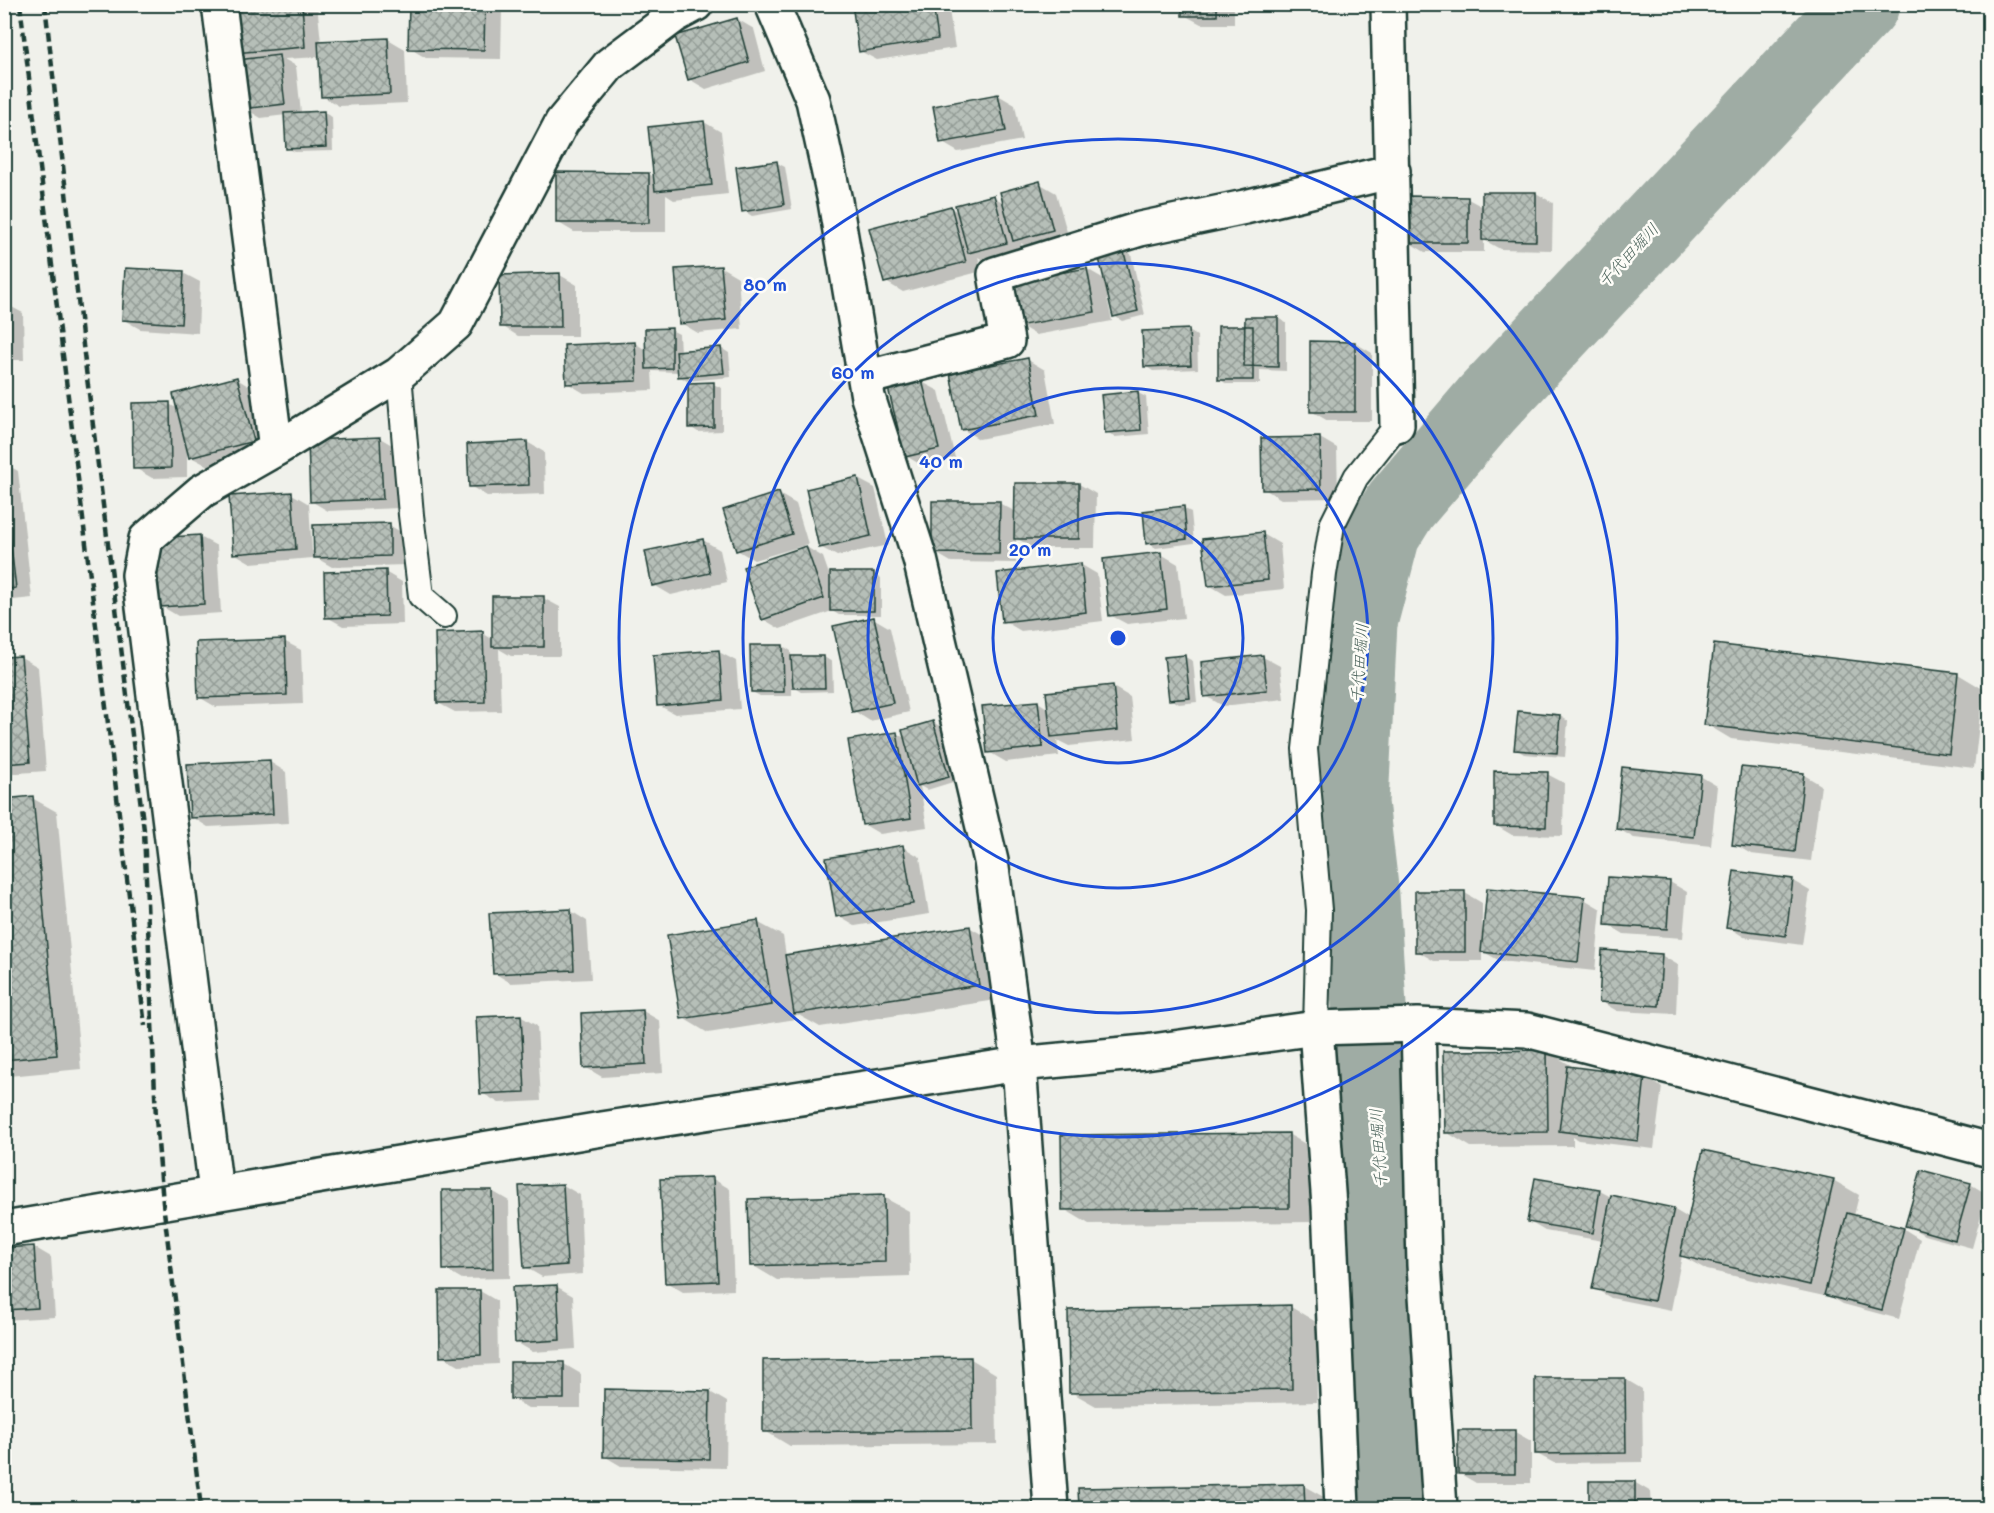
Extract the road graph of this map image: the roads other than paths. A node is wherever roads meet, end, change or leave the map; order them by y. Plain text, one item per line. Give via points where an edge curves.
1 (219, 4) edge
2 (696, 4) edge
3 (772, 4) edge
4 (1388, 4) edge
5 (1393, 171) junction
6 (399, 374) junction
7 (865, 378) junction
8 (1397, 425) joint
9 (276, 449) junction
10 (444, 615) dead end
11 (1418, 1025) junction
12 (1316, 1028) junction
13 (1019, 1064) junction
14 (1989, 1150) edge
15 (216, 1192) junction
16 (4, 1228) edge
17 (1050, 1509) edge
18 (1342, 1509) edge
19 (1440, 1509) edge

1 - 9 street
2 - 6 street via 610,64 562,122 456,324
3 - 7 street via 813,100 835,201
4 - 5 street
5 - 7 street via 1140,229 995,274 1007,341
5 - 8 street
6 - 9 street
6 - 10 lane via 421,596
7 - 13 street via 920,559 991,861
8 - 12 lane via 1356,477 1332,525 1324,574 1305,749 1319,910
9 - 15 street via 202,491 146,539 139,575
11 - 12 street
11 - 14 street via 1527,1030
11 - 19 street via 1424,1265
12 - 13 street via 1145,1052
12 - 18 street via 1329,1206
13 - 15 street
13 - 17 street
15 - 16 street

